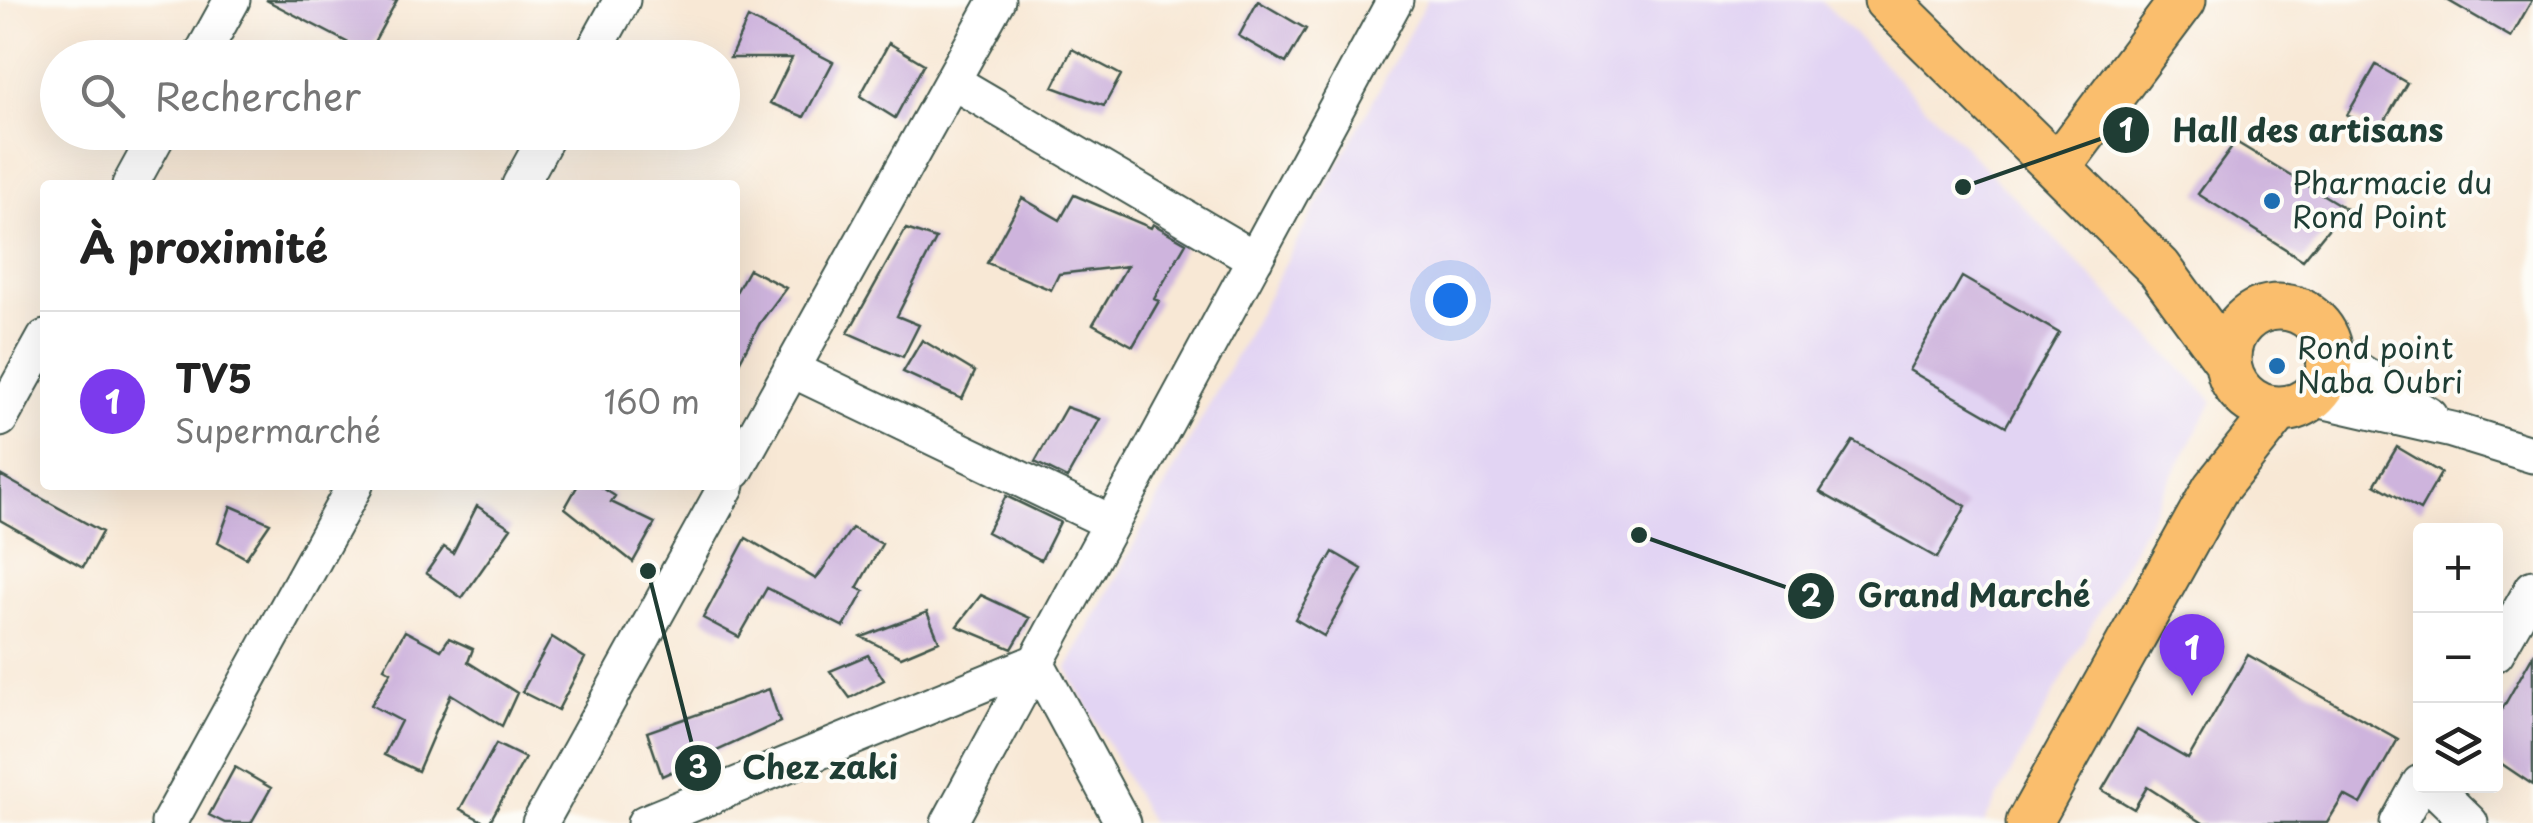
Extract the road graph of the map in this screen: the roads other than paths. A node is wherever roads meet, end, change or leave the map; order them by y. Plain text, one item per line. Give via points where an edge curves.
1 (232, 0) edge
2 (622, 0) edge
3 (998, 0) edge
4 (1396, 0) edge
5 (1887, 0) edge
6 (2183, 0) edge
7 (210, 40) edge
8 (600, 40) edge
9 (952, 81) junction
10 (149, 150) edge
11 (539, 150) edge
12 (2058, 167) junction
13 (133, 180) edge
14 (523, 180) edge
15 (1255, 259) junction
16 (2159, 268) junction
17 (2257, 312) junction
18 (40, 347) edge
19 (2330, 353) junction
20 (791, 370) junction
21 (2233, 375) junction
22 (2295, 404) junction
23 (0, 419) edge
24 (2452, 430) junction
25 (2533, 455) edge
26 (740, 462) edge
27 (2214, 489) junction
28 (352, 490) edge
29 (724, 490) edge
30 (1112, 523) junction
31 (2533, 588) edge
32 (2503, 641) edge
33 (1036, 662) junction
34 (2414, 793) edge
35 (2439, 793) edge
36 (169, 823) edge
37 (540, 823) edge
38 (645, 823) edge
39 (949, 823) edge
40 (1123, 823) edge
41 (2029, 823) edge
42 (2398, 823) edge
43 (2470, 823) edge

1 - 7 street
2 - 8 street
3 - 9 street
4 - 15 street
5 - 12 main road
6 - 12 main road
9 - 15 street
9 - 20 street
10 - 13 street
11 - 14 street
12 - 16 main road
15 - 30 street
16 - 17 main road
16 - 21 main road
17 - 19 main road via 2281,306 2304,314 2323,330
17 - 21 main road via 2230,342
18 - 23 street
19 - 22 main road via 2328,377
19 - 24 street
20 - 26 street
20 - 30 street
21 - 22 main road via 2256,404
21 - 27 main road
22 - 24 street
22 - 27 main road
24 - 25 street
27 - 41 main road
28 - 36 street
29 - 37 street
30 - 33 street
31 - 32 street
33 - 38 street
33 - 39 street
33 - 40 street
34 - 42 street
35 - 43 street

